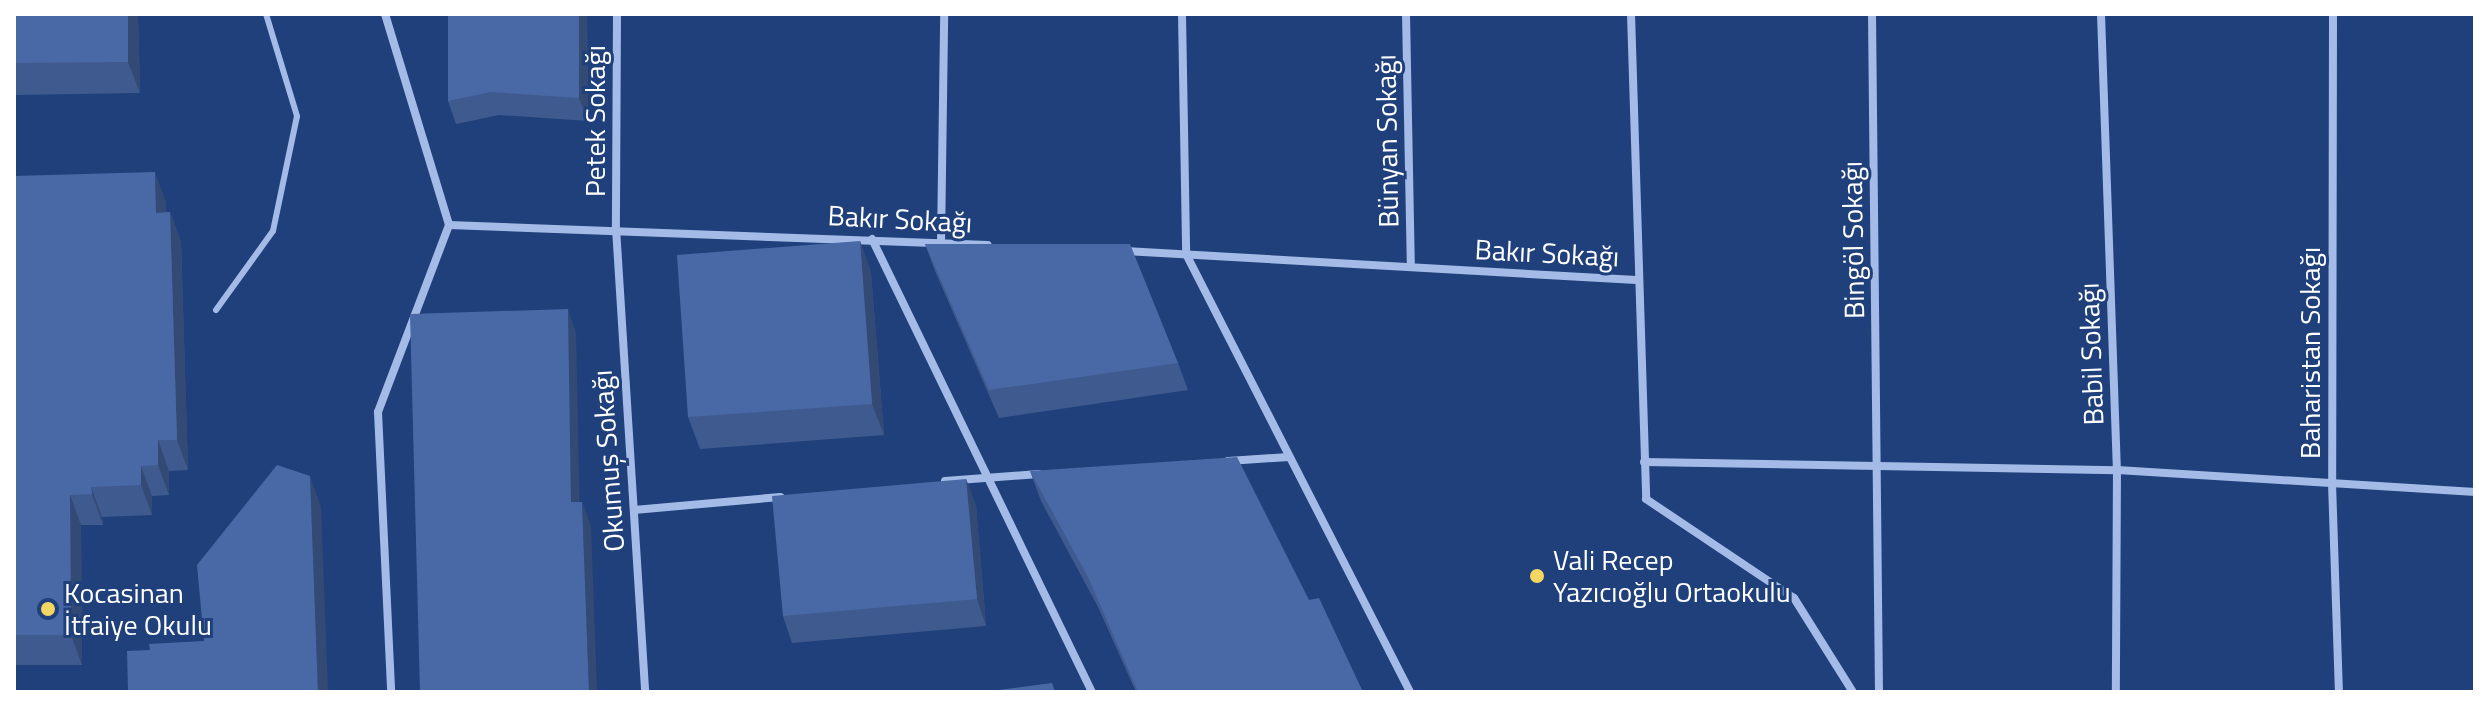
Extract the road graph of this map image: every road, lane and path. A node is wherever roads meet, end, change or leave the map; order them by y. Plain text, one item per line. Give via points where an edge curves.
1 (266, 14) edge
2 (385, 14) edge
3 (617, 14) edge
4 (944, 14) edge
5 (1182, 14) edge
6 (1406, 14) edge
7 (1631, 14) edge
8 (1872, 14) edge
9 (2101, 14) edge
10 (2333, 14) edge
11 (449, 225) junction
12 (616, 228) junction
13 (872, 239) junction
14 (941, 243) junction
15 (1002, 245) edge
16 (1109, 250) edge
17 (1186, 254) junction
18 (1411, 267) junction
19 (1636, 280) junction
20 (216, 310) dead end
21 (1289, 457) junction
22 (1210, 462) edge
23 (1644, 462) junction
24 (1879, 466) junction
25 (2117, 470) junction
26 (1051, 473) edge
27 (988, 477) junction
28 (926, 483) edge
29 (2332, 483) junction
30 (2475, 492) edge
31 (788, 496) edge
32 (634, 510) junction
33 (391, 692) edge
34 (645, 692) edge
35 (1092, 692) edge
36 (1410, 692) edge
37 (1853, 692) edge
38 (1879, 692) edge
39 (2116, 692) edge
40 (2339, 692) edge

1 - 20 lane via 297,116 273,231
2 - 11 street
3 - 12 street, Petek Sokağı
4 - 14 street
5 - 17 street
6 - 18 street, Bünyan Sokağı
7 - 19 street
8 - 24 street, Bingöl Sokağı
9 - 25 street, Babil Sokağı
10 - 29 street, Baharistan Sokağı
11 - 12 street, Bakır Sokağı
11 - 33 street via 378,412
12 - 13 street, Bakır Sokağı
12 - 32 street, Okumuş Sokağı
13 - 14 street, Bakır Sokağı
13 - 27 street
14 - 15 street, Bakır Sokağı
16 - 17 street, Bakır Sokağı
17 - 18 street, Bakır Sokağı
17 - 21 street
18 - 19 street, Bakır Sokağı
19 - 23 street
21 - 22 street
21 - 36 street
23 - 24 street
23 - 37 street via 1646,499 1794,598
24 - 25 street
24 - 38 street, Bingöl Sokağı
25 - 29 street
25 - 39 street, Babil Sokağı
26 - 27 street
27 - 28 street
27 - 35 street
29 - 30 street
29 - 40 street, Baharistan Sokağı
31 - 32 street
32 - 34 street, Okumuş Sokağı

